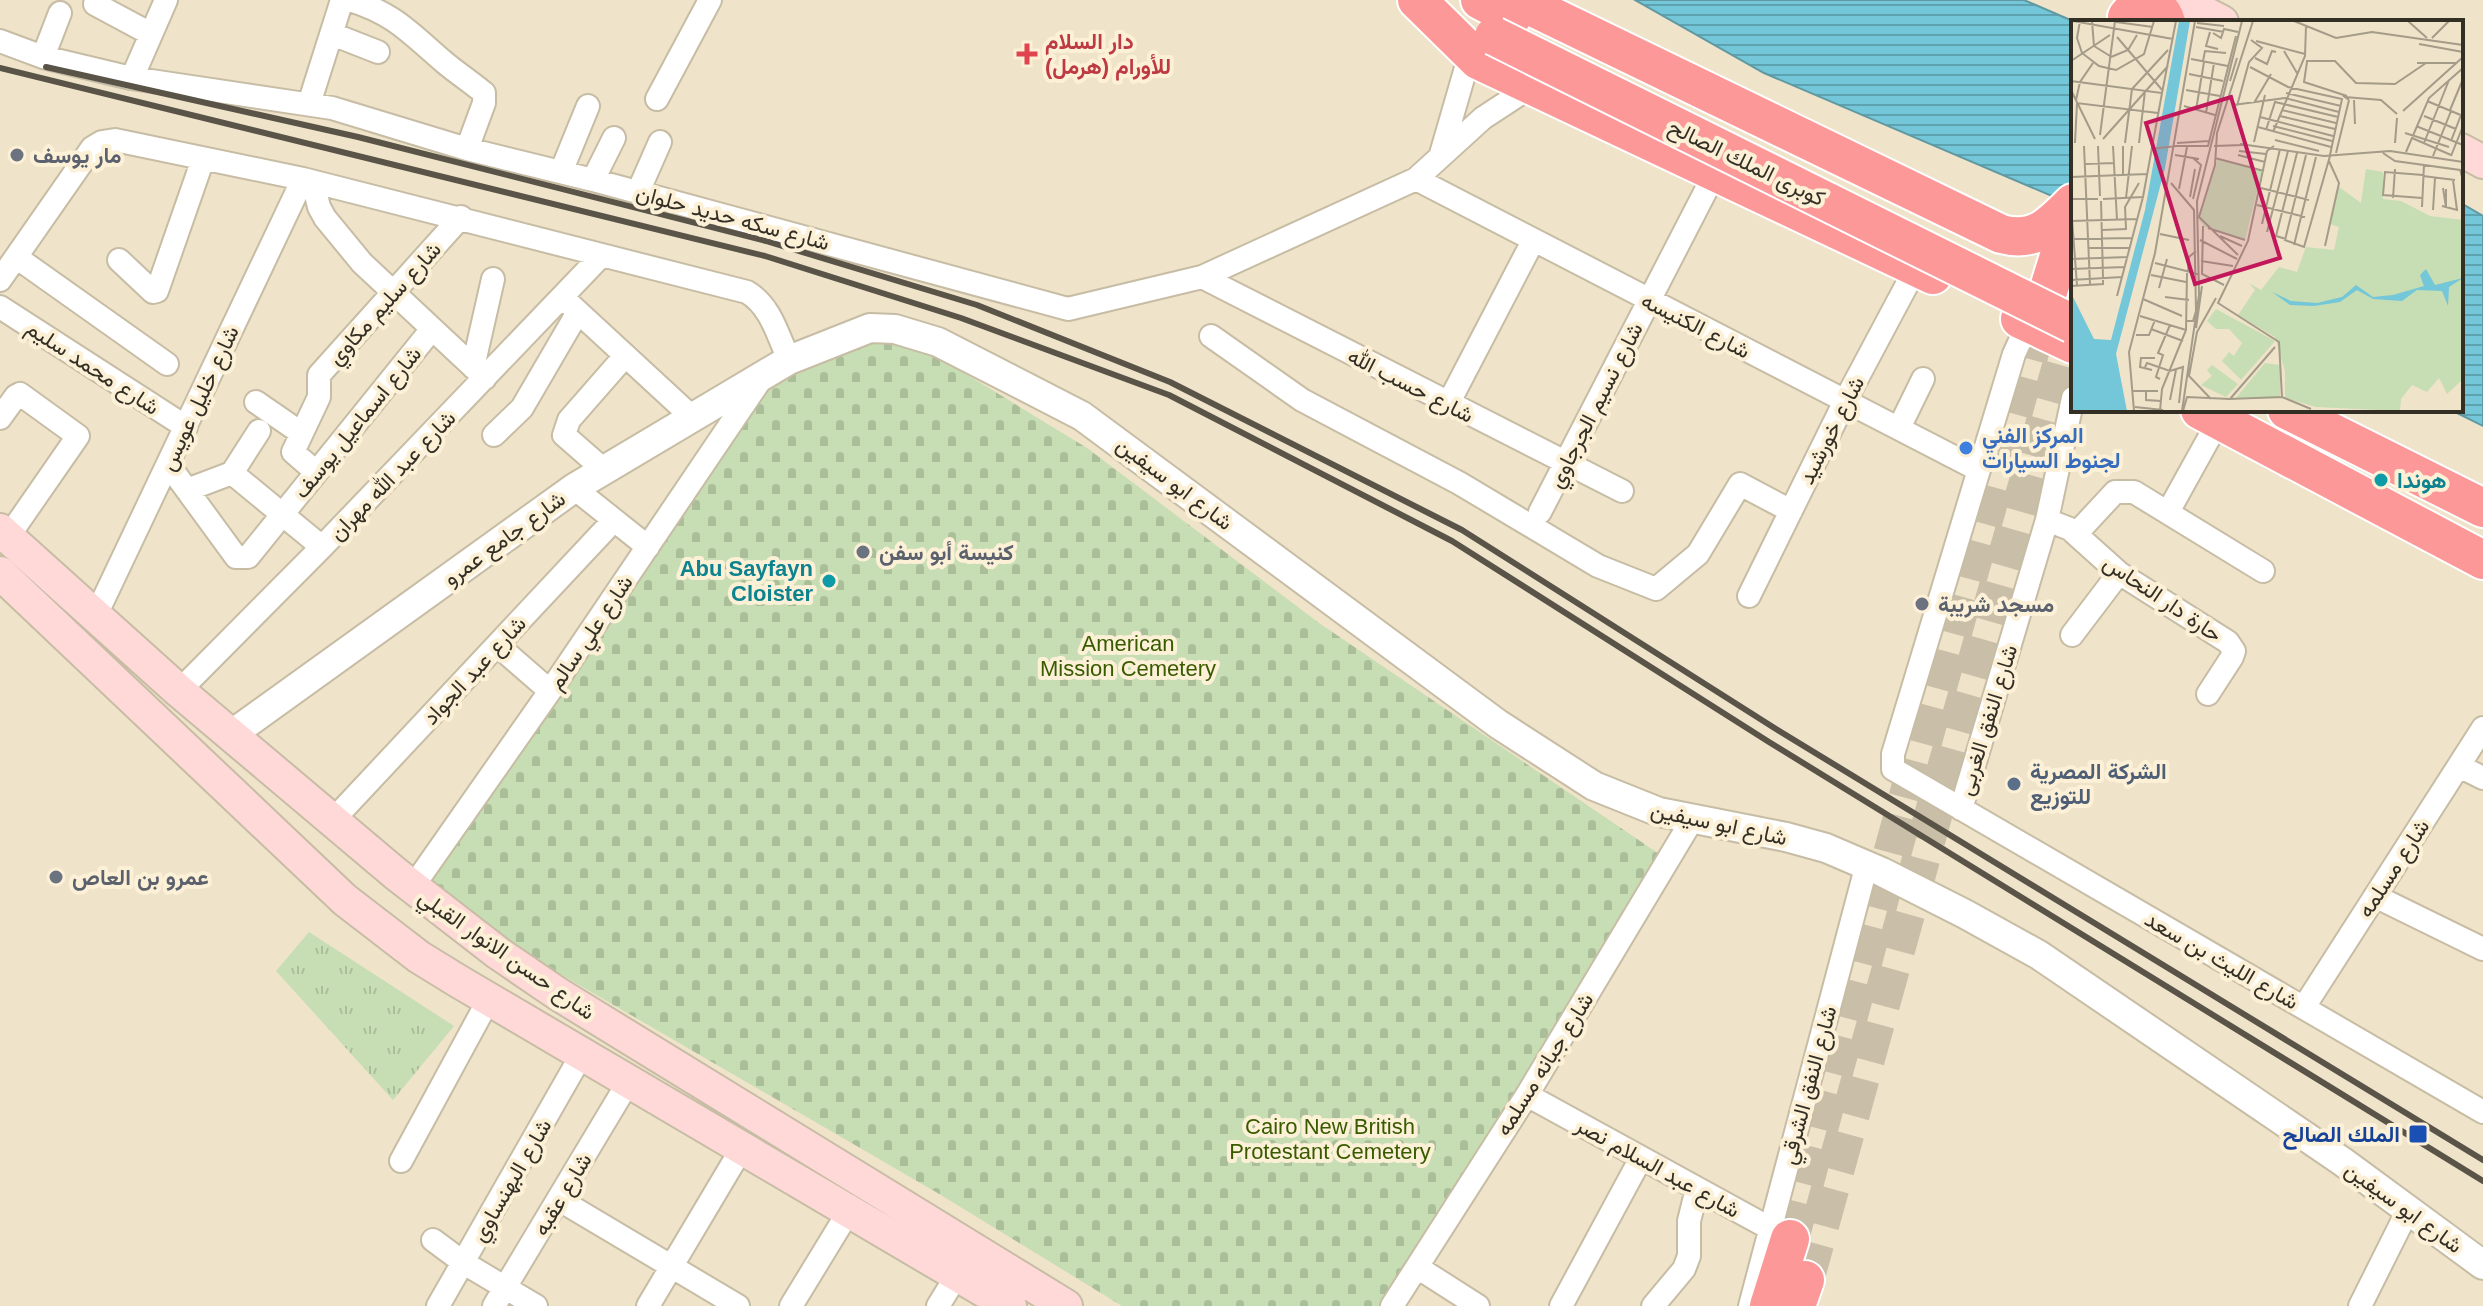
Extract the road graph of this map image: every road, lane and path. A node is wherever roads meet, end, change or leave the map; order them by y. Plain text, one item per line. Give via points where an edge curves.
1 (166, 0) edge
2 (342, 0) edge
3 (350, 0) edge
4 (710, 0) edge
5 (1419, 0) edge
6 (1480, 0) edge
7 (1518, 0) edge
8 (2178, 0) edge
9 (95, 4) dead end
10 (60, 13) dead end
11 (2126, 13) edge
12 (2166, 20) edge
13 (2168, 20) edge
14 (2218, 20) edge
15 (149, 33) junction
16 (332, 34) junction
17 (0, 41) edge
18 (378, 52) dead end
19 (1470, 54) junction
20 (43, 57) junction
21 (132, 78) junction
22 (1532, 86) junction
23 (657, 99) dead end
24 (309, 104) junction
25 (588, 106) dead end
26 (614, 138) dead end
27 (660, 142) dead end
28 (467, 149) junction
29 (2463, 151) edge
30 (1441, 154) junction
31 (203, 159) junction
32 (2483, 162) edge
33 (1716, 171) junction
34 (561, 172) junction
35 (1416, 179) junction
36 (308, 180) junction
37 (593, 180) junction
38 (638, 192) junction
39 (1948, 210) junction
40 (2066, 212) edge
41 (461, 217) junction
42 (1533, 241) junction
43 (602, 255) junction
44 (16, 257) junction
45 (119, 260) dead end
46 (1919, 268) junction
47 (1202, 277) junction
48 (493, 279) dead end
49 (0, 280) edge
50 (393, 292) junction
51 (1649, 300) junction
52 (2071, 300) edge
53 (570, 304) junction
54 (0, 307) edge
55 (432, 329) junction
56 (1211, 336) dead end
57 (2066, 337) edge
58 (625, 356) junction
59 (789, 360) junction
60 (167, 364) dead end
61 (479, 373) junction
62 (763, 375) junction
63 (1923, 379) dead end
64 (1845, 401) junction
65 (256, 402) dead end
66 (1448, 404) junction
67 (2071, 407) edge
68 (2291, 412) edge
69 (2347, 412) edge
70 (2222, 413) edge
71 (692, 417) junction
72 (0, 418) edge
73 (186, 427) junction
74 (1899, 428) junction
75 (259, 431) dead end
76 (301, 433) junction
77 (494, 435) dead end
78 (1565, 461) junction
79 (168, 464) junction
80 (1977, 469) junction
81 (604, 470) junction
82 (316, 472) junction
83 (232, 473) junction
84 (2483, 484) edge
85 (574, 488) junction
86 (187, 490) junction
87 (1622, 491) dead end
88 (2483, 508) edge
89 (1791, 511) junction
90 (1540, 512) dead end
91 (2168, 512) junction
92 (282, 515) junction
93 (614, 520) junction
94 (2047, 520) junction
95 (4, 534) edge
96 (2076, 534) junction
97 (2483, 534) edge
98 (322, 547) junction
99 (648, 547) junction
100 (2483, 560) edge
101 (2263, 571) dead end
102 (45, 572) junction
103 (0, 573) edge
104 (2119, 573) junction
105 (24, 596) junction
106 (1749, 596) dead end
107 (95, 617) junction
108 (2072, 635) dead end
109 (497, 645) junction
110 (179, 691) junction
111 (550, 691) junction
112 (2208, 694) dead end
113 (2483, 728) edge
114 (232, 734) junction
115 (2459, 766) junction
116 (2483, 778) edge
117 (1961, 809) junction
118 (334, 819) junction
119 (1692, 820) junction
120 (1867, 864) junction
121 (404, 881) junction
122 (2375, 896) junction
123 (362, 914) junction
124 (2483, 949) edge
125 (489, 999) junction
126 (2304, 1007) junction
127 (582, 1054) junction
128 (629, 1081) junction
129 (1527, 1095) junction
130 (2483, 1112) edge
131 (742, 1148) junction
132 (1641, 1158) junction
133 (401, 1161) dead end
134 (1697, 1189) junction
135 (558, 1199) junction
136 (2409, 1208) junction
137 (849, 1211) junction
138 (1780, 1234) junction
139 (433, 1240) dead end
140 (464, 1263) junction
141 (2483, 1265) edge
142 (672, 1266) junction
143 (1417, 1267) junction
144 (957, 1275) junction
145 (500, 1297) edge
146 (438, 1306) edge
147 (536, 1306) edge
148 (648, 1306) edge
149 (738, 1306) edge
150 (791, 1306) edge
151 (938, 1306) edge
152 (1010, 1306) edge
153 (1066, 1306) edge
154 (1392, 1306) edge
155 (1478, 1306) edge
156 (1561, 1306) edge
157 (1653, 1306) edge
158 (1750, 1306) edge
159 (1769, 1306) edge
160 (2360, 1306) edge

1 - 15 street
2 - 16 street
3 - 28 street via 410,30 484,93
4 - 23 street
5 - 19 highway
5 - 57 highway, كوبرى الملك الصالح, bridge
6 - 52 highway, كوبرى الملك الصالح
7 - 39 highway
8 - 13 highway
8 - 14 main road
9 - 15 street
10 - 20 street
11 - 12 highway via 2148,4
15 - 21 street
16 - 18 street
16 - 24 street
17 - 20 street, شارع سكه حديد حلوان
19 - 22 highway
19 - 30 street, شارع سكه حديد حلوان
20 - 21 street, شارع سكه حديد حلوان
21 - 24 street, شارع سكه حديد حلوان
22 - 30 street, شارع سكه حديد حلوان
22 - 33 highway
24 - 28 street, شارع سكه حديد حلوان
25 - 34 street
26 - 37 street
27 - 38 street
28 - 34 street, شارع سكه حديد حلوان
29 - 32 main road
30 - 35 street, شارع سكه حديد حلوان
31 - 36 street
31 - 44 street via 115,140 102,142 92,148
31 - 45 street via 157,291
33 - 46 highway
33 - 51 street, شارع نسيم الجرجاوي
34 - 37 street, شارع سكه حديد حلوان
35 - 42 street, شارع الكنيسه
35 - 47 street, شارع سكه حديد حلوان
36 - 41 street
36 - 50 street via 325,218
36 - 73 street, شارع خليل عويس
37 - 38 street, شارع سكه حديد حلوان
38 - 47 street, شارع سكه حديد حلوان via 1068,309
39 - 40 highway via 2017,238 2030,237
39 - 46 highway via 1947,246
40 - 57 highway
41 - 43 street
41 - 50 street, شارع سليم مكاوي
42 - 51 street, شارع الكنيسه
42 - 66 street
43 - 53 street, شارع عبد الله مهران
43 - 59 street via 747,292 765,308
44 - 49 street
44 - 60 street
46 - 57 highway
46 - 64 street, شارع خورشيد
47 - 66 street, شارع حسب الله
48 - 61 street
50 - 55 street
50 - 76 street, شارع سليم مكاوي via 319,375 319,397
51 - 64 street, شارع الكنيسه
51 - 78 street, شارع نسيم الجرجاوي
53 - 58 street
53 - 61 street, شارع عبد الله مهران
53 - 77 street via 522,408
54 - 73 street, شارع محمد سليم
55 - 61 street
55 - 82 street, شارع اسماعيل يوسف
56 - 89 street via 1302,400 1459,483 1598,566 1656,589 1698,554 1740,484
57 - 80 street via 2020,341
58 - 71 street
58 - 81 street via 569,420 564,435
59 - 62 street, شارع جامع عمرو
59 - 119 street, شارع ابو سيفين via 870,328 895,329 938,342 1050,398 1110,434 1544,755 1594,786
61 - 98 street, شارع عبد الله مهران
62 - 71 street, شارع جامع عمرو
62 - 99 street, شارع علي سالم
63 - 74 street
64 - 74 street, شارع الكنيسه
64 - 89 street, شارع خورشيد
65 - 76 street
66 - 78 street, شارع حسب الله
67 - 94 street, شارع النفق الغربى
68 - 88 highway
69 - 84 highway
70 - 91 street
70 - 97 highway
70 - 100 highway
71 - 81 street, شارع جامع عمرو
72 - 95 street via 20,394 78,438
73 - 79 street, شارع خليل عويس
74 - 80 street, شارع الكنيسه
75 - 83 street
76 - 82 street via 293,452
78 - 87 street, شارع حسب الله
78 - 90 street, شارع نسيم الجرجاوي
79 - 86 street
79 - 107 street, شارع خليل عويس
80 - 117 street, شارع الليث بن سعد via 1893,754 1893,769
81 - 85 street, شارع جامع عمرو
82 - 92 street, شارع اسماعيل يوسف
83 - 86 street
83 - 92 street
85 - 93 street
85 - 114 street, شارع جامع عمرو
86 - 92 street, شارع اسماعيل يوسف via 236,557 243,559
89 - 106 street, شارع خورشيد
91 - 96 street via 2122,490
91 - 101 street
92 - 98 street
93 - 99 street
93 - 109 street, شارع عبد الجواد
94 - 96 street, حارة دار النحاس
94 - 117 street, شارع النفق الغربى
95 - 102 main road, شارع حسن الانوار القبلي
96 - 104 street, حارة دار النحاس
98 - 110 street, شارع عبد الله مهران
99 - 111 street, شارع علي سالم
102 - 105 main road
102 - 107 main road, شارع حسن الانوار القبلي
103 - 105 main road, شارع حسن الانوار القبلي
104 - 108 street
104 - 112 street, حارة دار النحاس via 2232,647 2232,657
105 - 123 main road, شارع حسن الانوار القبلي
107 - 110 main road, شارع حسن الانوار القبلي
109 - 111 street
109 - 118 street, شارع عبد الجواد
110 - 114 main road, شارع حسن الانوار القبلي
111 - 121 street, شارع علي سالم
113 - 115 street, شارع مسلمه
114 - 118 main road, شارع حسن الانوار القبلي
115 - 116 street
115 - 122 street, شارع مسلمه
117 - 126 street, شارع الليث بن سعد
118 - 121 main road, شارع حسن الانوار القبلي
119 - 120 street, شارع ابو سيفين via 1786,837
119 - 129 street, شارع جبانه مسلمه
120 - 136 street, شارع ابو سيفين via 2039,955
120 - 138 street, شارع النفق الشرقي
121 - 123 main road
121 - 153 main road, شارع حسن الانوار القبلي via 558,994
122 - 124 street
122 - 126 street, شارع مسلمه
123 - 125 main road, شارع حسن الانوار القبلي via 419,957
125 - 127 main road, شارع حسن الانوار القبلي
125 - 133 street
126 - 130 street, شارع الليث بن سعد
127 - 128 main road, شارع حسن الانوار القبلي
127 - 140 street, شارع البهنساوي
128 - 131 main road, شارع حسن الانوار القبلي
128 - 135 street, شارع عقبه
129 - 132 street, شارع عبد السلام نصر
129 - 143 street, شارع جبانه مسلمه
131 - 137 main road, شارع حسن الانوار القبلي
131 - 142 street
132 - 134 street, شارع عبد السلام نصر
132 - 156 street
134 - 138 street, شارع عبد السلام نصر
134 - 157 street via 1689,1221 1689,1256
135 - 142 street
135 - 145 street, شارع عقبه
136 - 141 street, شارع ابو سيفين
136 - 160 street
137 - 144 main road, شارع حسن الانوار القبلي
137 - 150 street
138 - 158 street, شارع النفق الشرقي
138 - 159 highway
139 - 140 street
140 - 145 street
140 - 146 street, شارع البهنساوي
142 - 148 street
142 - 149 street
143 - 154 street, شارع جبانه مسلمه
143 - 155 street
144 - 151 street
144 - 152 main road, شارع حسن الانوار القبلي
145 - 147 street

